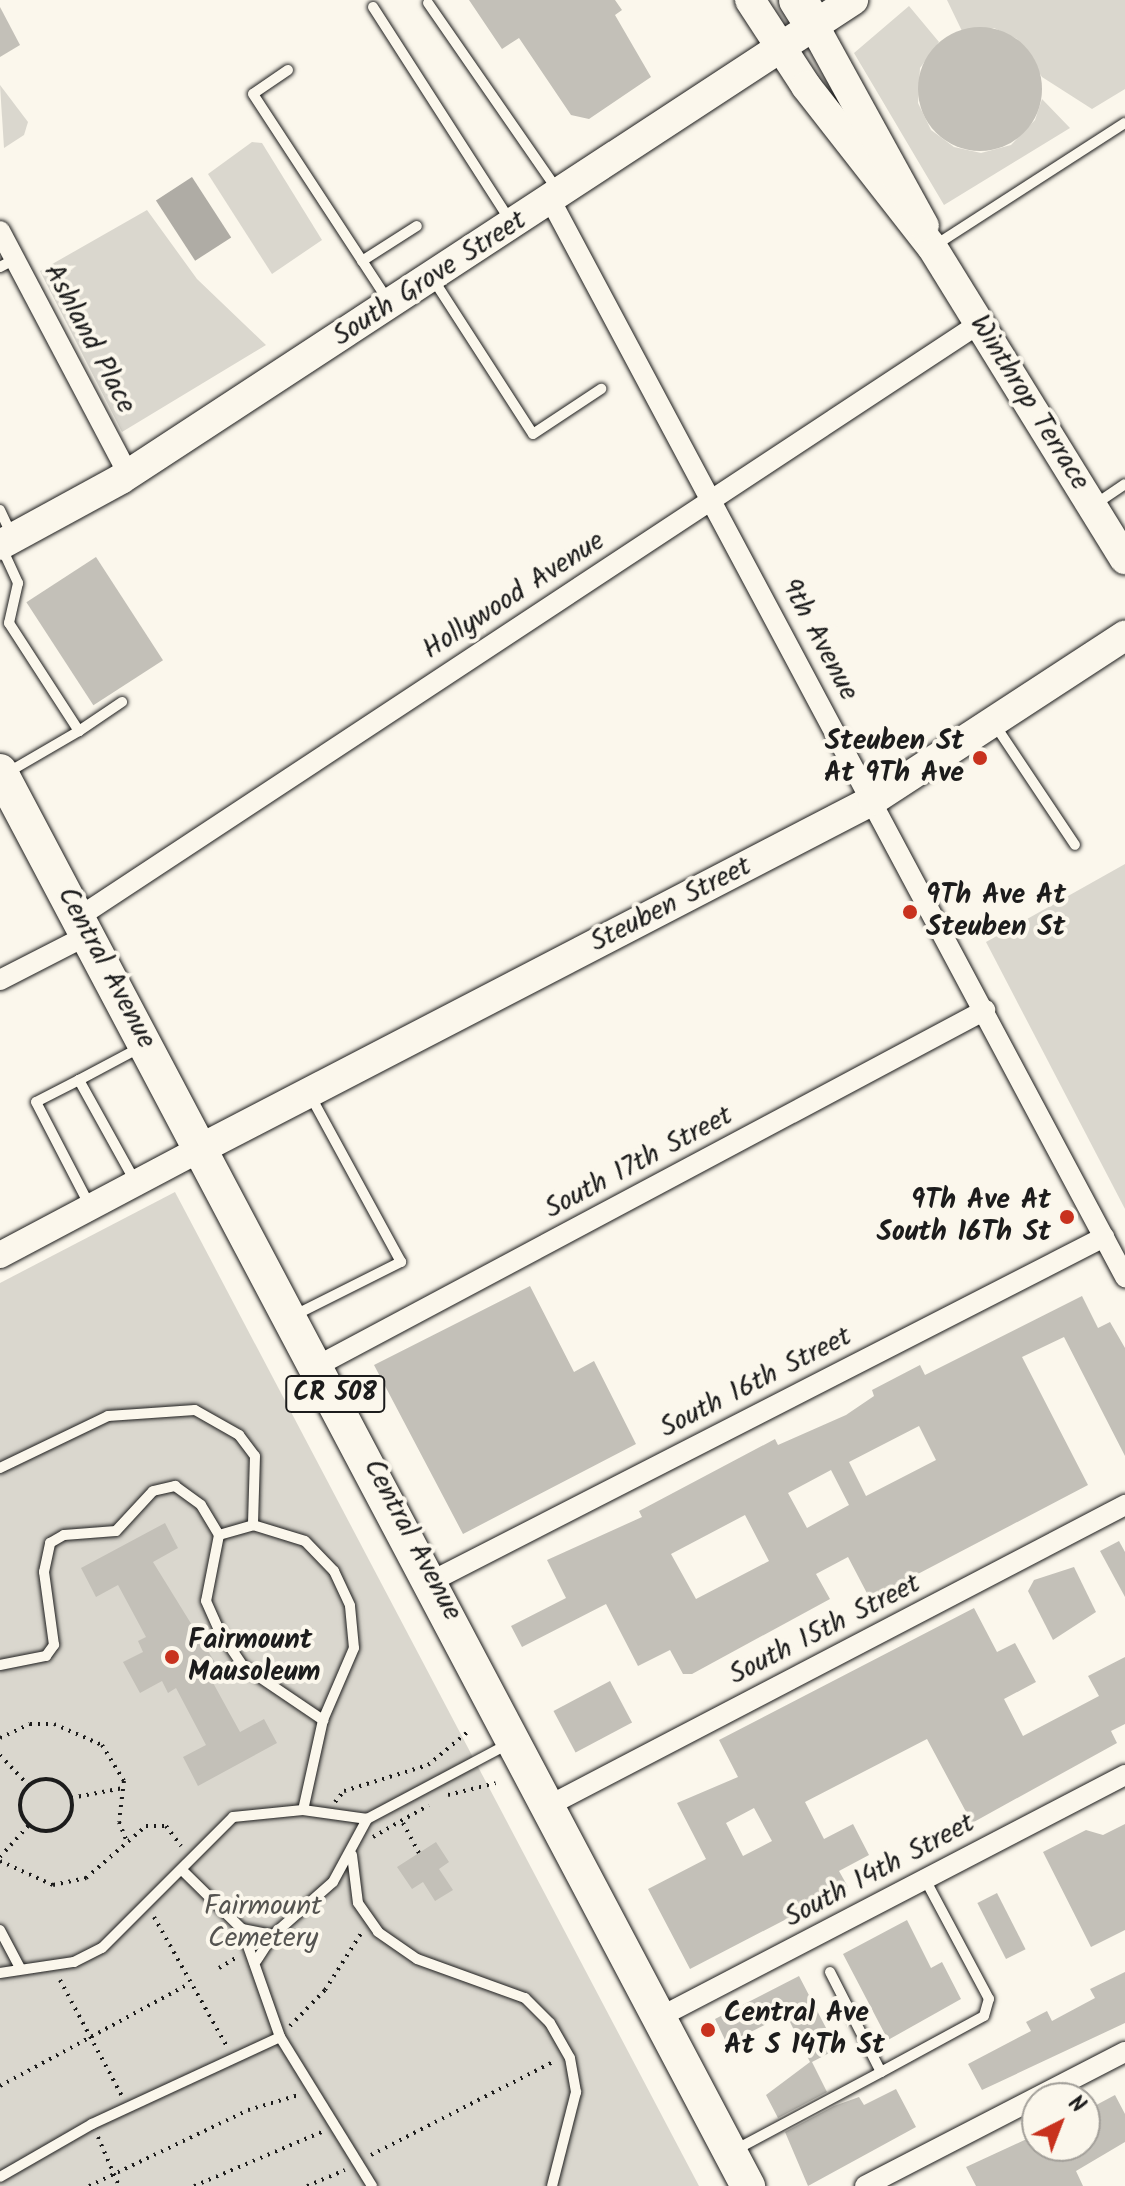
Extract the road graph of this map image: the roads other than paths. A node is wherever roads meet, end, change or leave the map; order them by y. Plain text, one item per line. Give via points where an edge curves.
1 (750, 0) edge
2 (853, 0) edge
3 (428, 3) dead end
4 (373, 7) dead end
5 (806, 13) edge
6 (779, 48) junction
7 (288, 70) dead end
8 (1125, 123) edge
9 (556, 197) junction
10 (514, 225) junction
11 (417, 226) dead end
12 (0, 231) edge
13 (932, 247) junction
14 (362, 261) junction
15 (7, 263) edge
16 (431, 278) junction
17 (390, 304) junction
18 (980, 323) junction
19 (601, 389) dead end
20 (128, 474) junction
21 (1125, 484) edge
22 (711, 499) junction
23 (1093, 506) junction
24 (0, 510) edge
25 (6, 541) edge
26 (1125, 559) edge
27 (1125, 636) edge
28 (122, 702) dead end
29 (995, 725) junction
30 (79, 731) junction
31 (1, 773) edge
32 (873, 800) junction
33 (1075, 845) dead end
34 (83, 926) junction
35 (0, 980) edge
36 (985, 1010) junction
37 (146, 1044) junction
38 (79, 1080) junction
39 (309, 1093) junction
40 (202, 1148) junction
41 (136, 1183) junction
42 (91, 1207) junction
43 (1104, 1237) junction
44 (0, 1255) edge
45 (1125, 1277) edge
46 (293, 1316) junction
47 (319, 1365) junction
48 (0, 1468) edge
49 (1125, 1505) edge
50 (253, 1525) junction
51 (219, 1535) junction
52 (434, 1580) junction
53 (0, 1665) edge
54 (323, 1720) junction
55 (516, 1740) junction
56 (1125, 1775) edge
57 (550, 1805) junction
58 (303, 1810) junction
59 (367, 1819) junction
60 (352, 1855) junction
61 (188, 1868) junction
62 (925, 1879) junction
63 (242, 1929) junction
64 (0, 1930) edge
65 (273, 1935) junction
66 (257, 1960) junction
67 (20, 1968) junction
68 (830, 1972) dead end
69 (0, 1973) edge
70 (660, 2017) junction
71 (280, 2037) junction
72 (1125, 2052) edge
73 (881, 2072) junction
74 (731, 2153) junction
75 (0, 2177) edge
76 (372, 2186) edge
77 (552, 2186) edge
78 (748, 2186) edge
79 (865, 2186) edge

1 - 6 main road, Winthrop Terrace
2 - 5 main road, South Grove Street
3 - 9 lane
4 - 10 lane
5 - 6 main road, South Grove Street
5 - 13 main road, Winthrop Terrace via 898,167
6 - 9 main road, South Grove Street
6 - 13 main road, Winthrop Terrace
7 - 14 lane via 253,94
8 - 13 lane
9 - 10 main road, South Grove Street
9 - 22 street, 9th Avenue
10 - 16 main road, South Grove Street
11 - 14 lane
12 - 15 street, Ashland Place
13 - 18 main road, Winthrop Terrace
14 - 17 lane
15 - 20 street, Ashland Place
16 - 17 main road, South Grove Street
16 - 19 lane via 533,434
17 - 20 main road, South Grove Street
18 - 22 street, Hollywood Avenue
18 - 23 main road, Winthrop Terrace
20 - 25 main road, South Grove Street
21 - 23 lane
22 - 32 street, 9th Avenue
22 - 34 street, Hollywood Avenue
23 - 26 main road, Winthrop Terrace
24 - 25 lane
25 - 30 lane via 18,583 9,623
27 - 29 main road, Steuben Street
28 - 30 lane
29 - 32 main road, Steuben Street
29 - 33 lane
30 - 31 lane
31 - 34 main road, Central Avenue / CR 508 via 15,810
32 - 36 street, 9th Avenue
32 - 39 main road, Steuben Street
34 - 35 street, Hollywood Avenue
34 - 37 main road, Central Avenue / CR 508
36 - 43 street, 9th Avenue
36 - 47 street, South 17th Street
37 - 38 lane
37 - 40 main road, Central Avenue / CR 508
38 - 41 lane
38 - 42 lane via 36,1102
39 - 40 main road, Steuben Street
39 - 46 lane via 401,1262
40 - 41 street
40 - 46 main road, Central Avenue / CR 508
41 - 42 street
42 - 44 street
43 - 45 street, 9th Avenue
43 - 52 street, South 16th Street
46 - 47 main road, Central Avenue / CR 508
47 - 52 main road, Central Avenue / CR 508
48 - 50 lane via 108,1416 195,1410 239,1435 255,1456
49 - 57 street, South 15th Street
50 - 51 lane
50 - 54 lane via 305,1541 334,1571 350,1606 354,1648
51 - 53 lane via 201,1505 175,1486 153,1491 102,1537 64,1535 44,1557 54,1645 46,1656
51 - 54 lane via 206,1601 220,1632 243,1666
52 - 55 main road, Central Avenue / CR 508
54 - 58 lane
55 - 57 main road, Central Avenue / CR 508
55 - 59 lane
56 - 62 street, South 14th Street
57 - 70 main road, Central Avenue / CR 508
58 - 59 lane
58 - 61 lane via 233,1817
59 - 60 lane
60 - 65 lane via 294,1923
60 - 77 lane via 350,1876 369,1920 417,1959 525,1998 568,2054 574,2121
61 - 63 lane
61 - 67 lane via 149,1907 74,1962
62 - 70 street, South 14th Street
62 - 73 lane via 989,1999 984,2016
63 - 65 lane
63 - 66 lane
64 - 67 lane
65 - 66 lane
66 - 71 lane
67 - 69 lane
68 - 73 lane
70 - 74 main road, Central Avenue / CR 508
71 - 75 lane via 92,2124
71 - 76 lane
72 - 79 street
73 - 74 lane
74 - 78 main road, Central Avenue / CR 508

